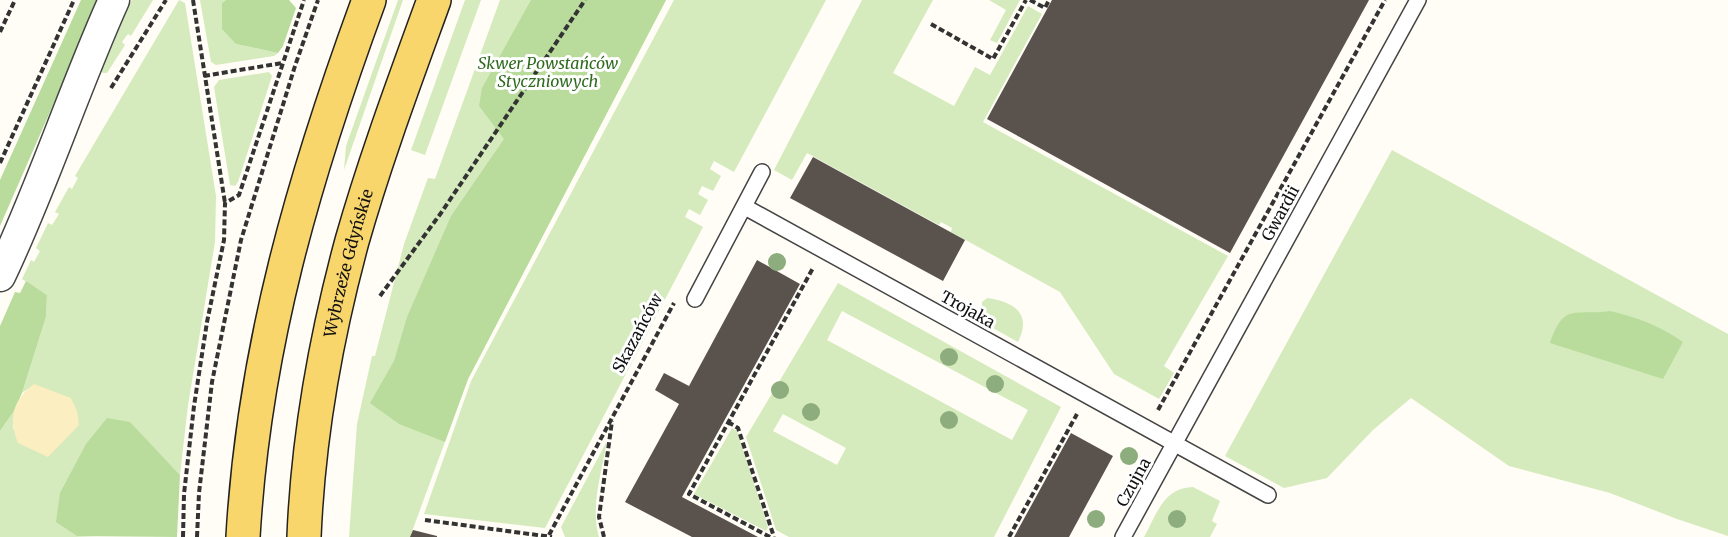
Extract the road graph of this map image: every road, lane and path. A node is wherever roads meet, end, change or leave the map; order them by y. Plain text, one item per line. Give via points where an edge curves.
1 (15, 0) edge
2 (74, 0) edge
3 (114, 0) edge
4 (193, 0) edge
5 (304, 0) edge
6 (318, 0) edge
7 (369, 0) edge
8 (434, 0) edge
9 (585, 0) edge
10 (1028, 0) edge
11 (1049, 0) edge
12 (1385, 0) edge
13 (1418, 0) edge
14 (931, 24) dead end
15 (0, 32) edge
16 (282, 63) junction
17 (204, 76) junction
18 (0, 163) edge
19 (762, 172) dead end
20 (225, 203) junction
21 (745, 207) junction
22 (815, 265) dead end
23 (0, 276) edge
24 (380, 296) dead end
25 (695, 299) joint
26 (1079, 411) dead end
27 (1158, 411) dead end
28 (612, 417) junction
29 (728, 422) junction
30 (1174, 444) junction
31 (1268, 495) dead end
32 (424, 520) dead end
33 (551, 536) edge
34 (183, 537) edge
35 (197, 537) edge
36 (243, 537) edge
37 (304, 537) edge
38 (604, 537) edge
39 (772, 537) edge
40 (1009, 537) edge
41 (1123, 537) edge

1 - 15 path
2 - 18 path
3 - 23 street
4 - 17 path
5 - 16 path
6 - 35 path via 241,240 212,382
7 - 36 main road via 317,151 277,295 256,403
8 - 37 main road, Wybrzeże Gdyńskie via 374,171 341,288 321,378
9 - 24 path
10 - 11 path via 1045,8
10 - 14 path via 993,59
12 - 27 path
13 - 30 lane, Gwardii
16 - 17 path
16 - 20 path via 239,195
17 - 20 path
19 - 21 lane
20 - 34 path via 224,240 194,406
21 - 25 lane
21 - 30 lane, Trojaka
22 - 29 path
25 - 28 path, Skazańców via 680,291
26 - 40 path
28 - 33 path, Skazańców
28 - 38 path via 599,517
29 - 39 path via 738,428
29 - 39 path via 689,494
30 - 31 lane, Trojaka
30 - 41 lane, Czujna
32 - 33 path

